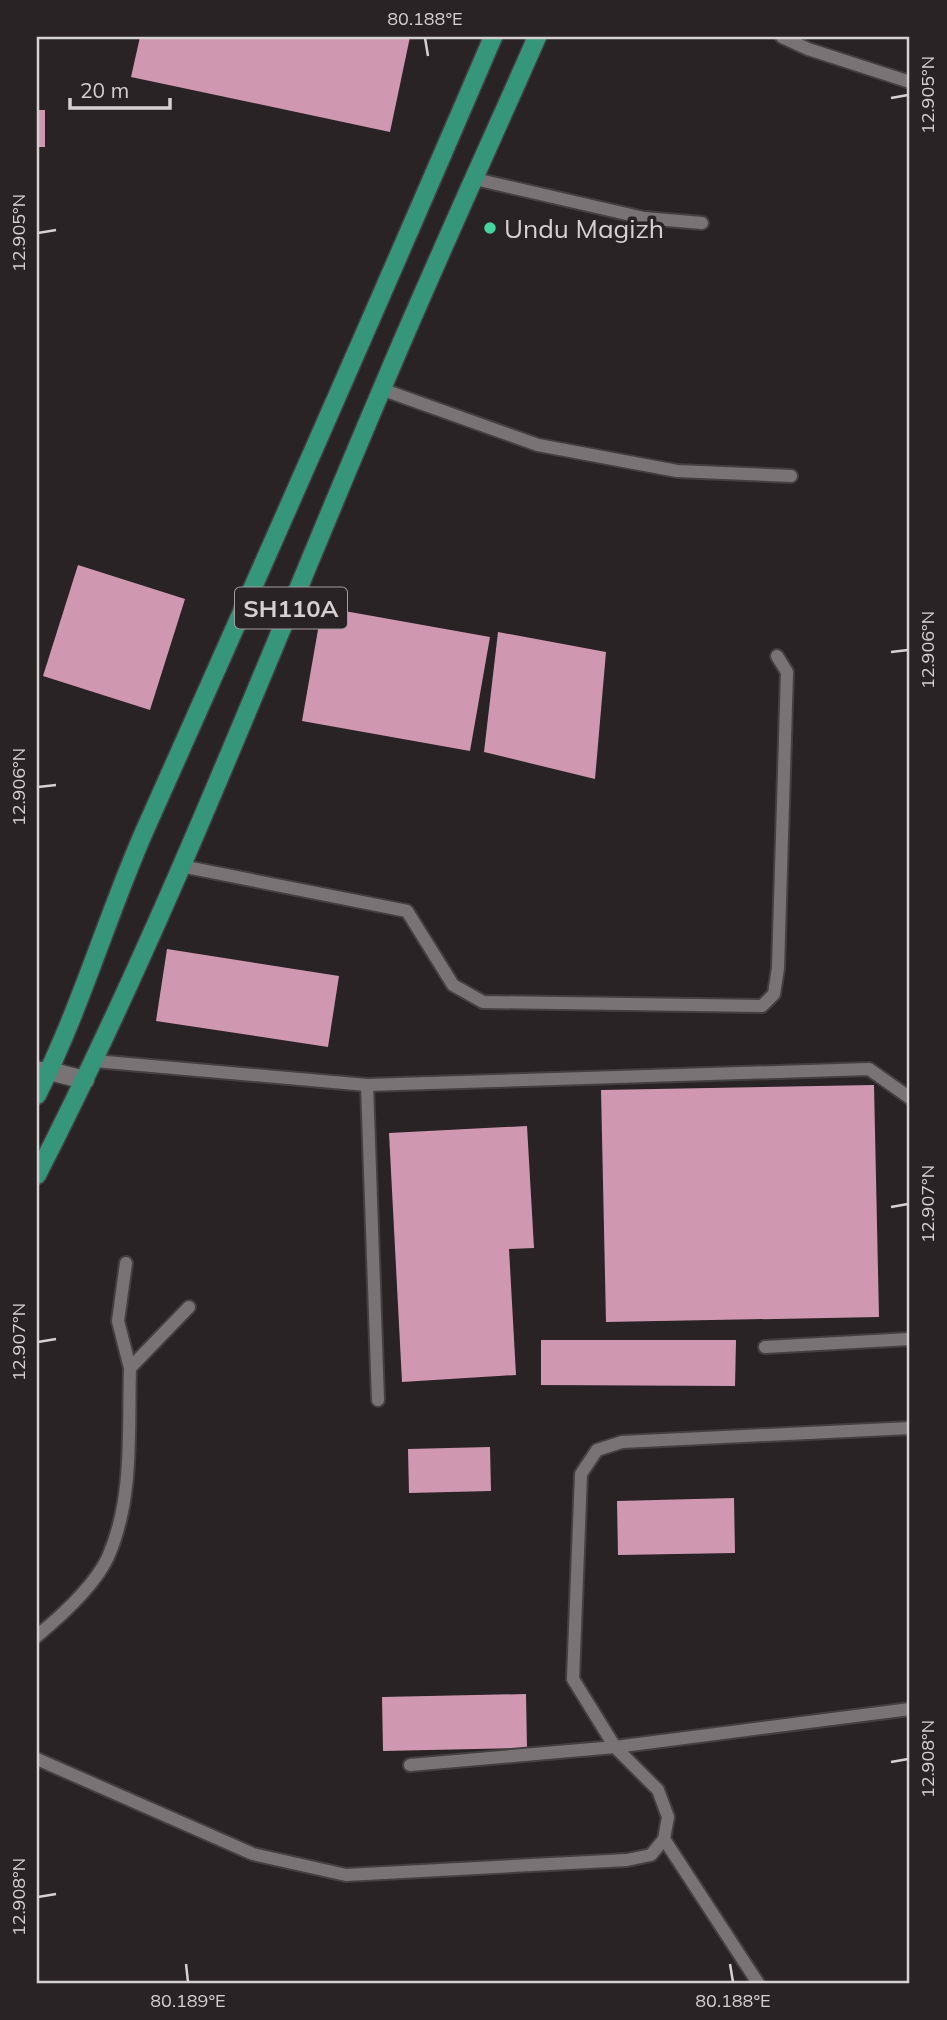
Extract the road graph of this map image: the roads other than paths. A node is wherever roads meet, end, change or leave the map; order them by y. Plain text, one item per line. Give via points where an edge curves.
1 (492, 37) edge
2 (537, 37) edge
3 (782, 37) edge
4 (910, 82) edge
5 (475, 178) junction
6 (702, 223) dead end
7 (381, 389) junction
8 (791, 476) dead end
9 (777, 656) dead end
10 (181, 866) junction
11 (95, 1061) junction
12 (43, 1071) edge
13 (85, 1080) junction
14 (368, 1085) junction
15 (37, 1095) edge
16 (910, 1098) edge
17 (37, 1175) edge
18 (126, 1263) dead end
19 (189, 1307) dead end
20 (910, 1339) edge
21 (765, 1347) dead end
22 (130, 1368) junction
23 (378, 1400) dead end
24 (910, 1428) edge
25 (37, 1636) edge
26 (910, 1709) edge
27 (615, 1747) junction
28 (37, 1759) edge
29 (410, 1765) dead end
30 (664, 1839) junction
31 (758, 1983) edge

1 - 12 main road, SH110A via 344,385 136,850 62,1046
2 - 5 main road, SH110A
3 - 4 lane
5 - 6 lane via 644,218
5 - 7 main road, SH110A
7 - 8 lane via 538,445 677,471
7 - 10 main road, SH110A
9 - 10 lane via 788,672 778,968 774,994 762,1006 483,1002 453,985 407,911
10 - 11 main road, SH110A
11 - 13 main road, SH110A
11 - 14 lane
12 - 13 street
12 - 15 main road, SH110A
13 - 17 main road, SH110A
14 - 16 lane via 869,1069
14 - 23 lane
18 - 22 lane via 118,1321
19 - 22 lane
20 - 21 lane
22 - 25 lane via 126,1500 107,1559 66,1612
24 - 27 lane via 622,1442 597,1450 581,1474 572,1679
26 - 27 lane
27 - 29 lane
27 - 30 lane via 658,1790 668,1817
28 - 30 lane via 253,1854 346,1875 627,1860 651,1856
30 - 31 lane

